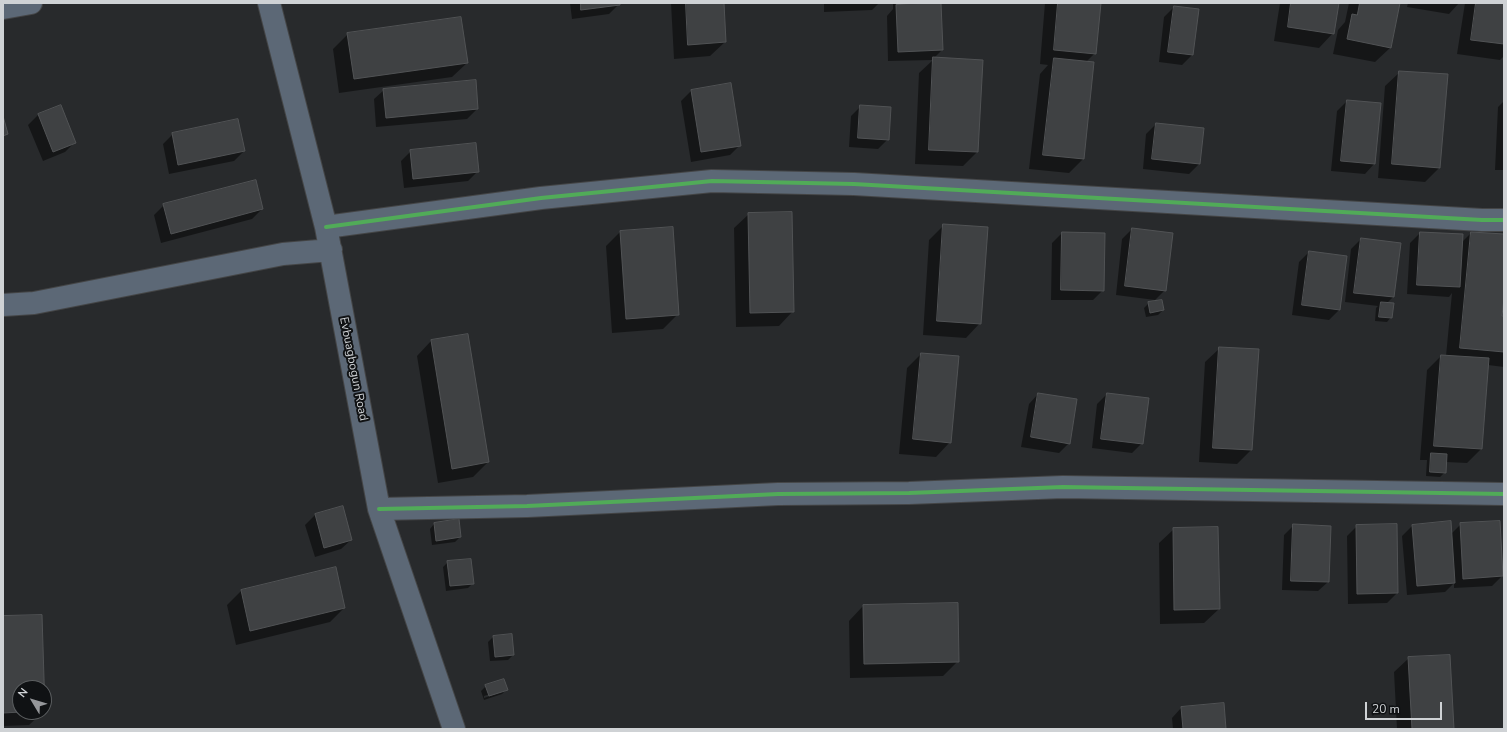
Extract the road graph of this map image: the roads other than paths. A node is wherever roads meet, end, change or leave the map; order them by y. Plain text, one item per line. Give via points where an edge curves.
1 (31, 3) edge
2 (269, 3) edge
3 (3, 8) edge
4 (1504, 220) edge
5 (326, 228) junction
6 (330, 250) junction
7 (3, 305) edge
8 (1504, 494) edge
9 (379, 509) junction
10 (454, 729) edge

1 - 3 street
2 - 5 street, Evbuagbogun Road
4 - 5 street via 854,184 712,181 540,198
5 - 6 street, Evbuagbogun Road
6 - 7 street via 282,254 34,303
6 - 9 street, Evbuagbogun Road
8 - 9 street via 1063,488 778,494 527,506
9 - 10 street, Evbuagbogun Road

